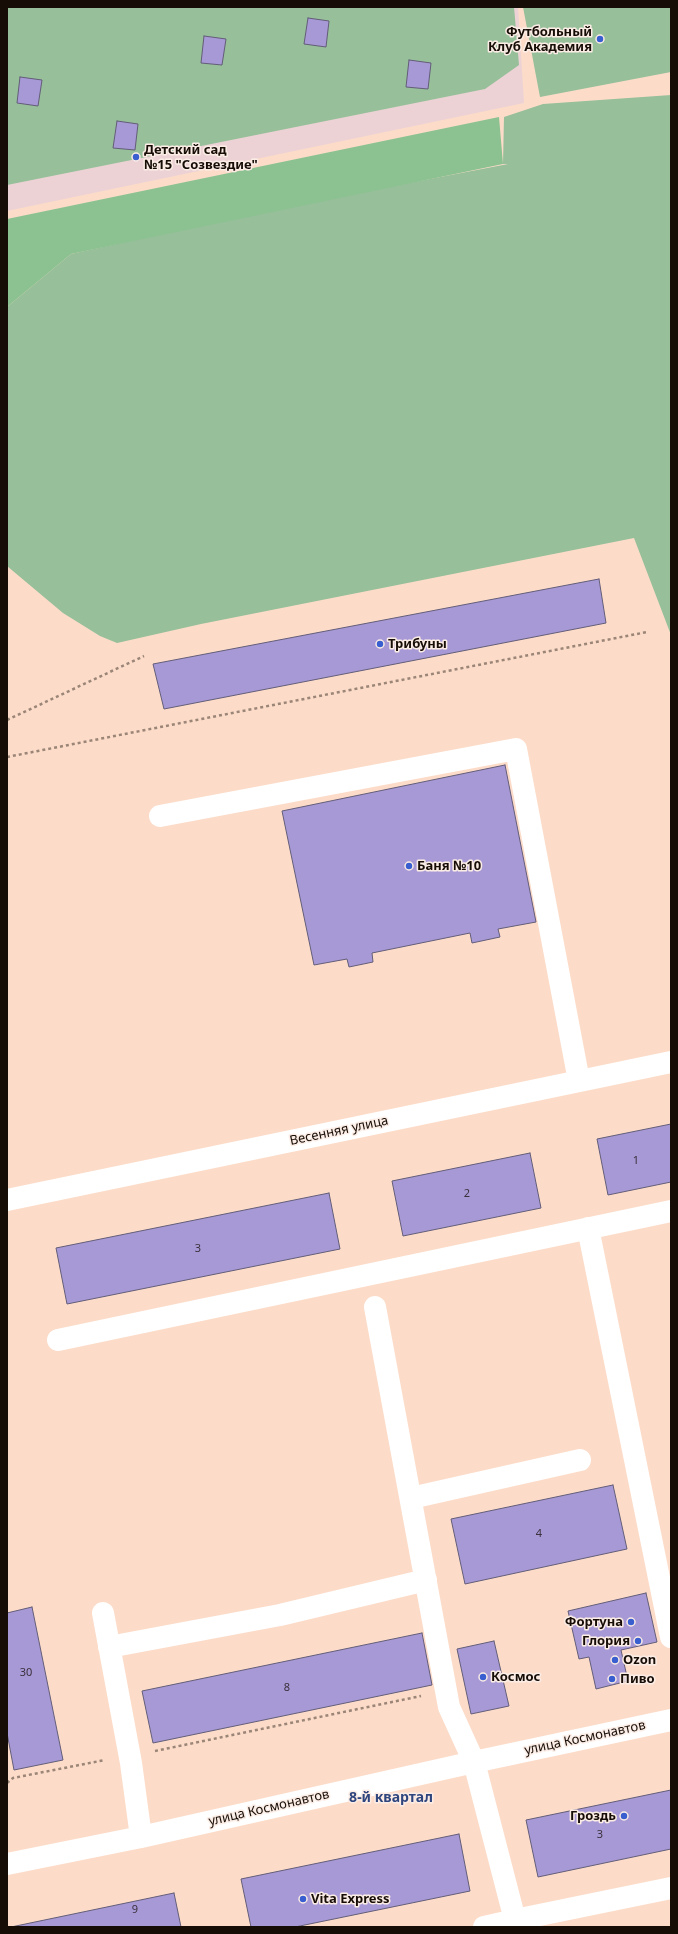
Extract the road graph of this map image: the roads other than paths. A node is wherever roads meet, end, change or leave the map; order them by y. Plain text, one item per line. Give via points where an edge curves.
1 (160, 816) dead end
2 (671, 1062) edge
3 (579, 1081) junction
4 (7, 1200) edge
5 (671, 1211) edge
6 (588, 1228) junction
7 (375, 1307) dead end
8 (58, 1340) dead end
9 (580, 1460) dead end
10 (411, 1498) junction
11 (426, 1580) junction
12 (103, 1613) dead end
13 (671, 1637) edge
14 (109, 1648) junction
15 (671, 1720) edge
16 (474, 1762) junction
17 (141, 1837) junction
18 (7, 1864) edge
19 (671, 1888) edge
20 (515, 1920) junction
21 (484, 1927) edge

1 - 3 street via 516,749
2 - 3 street, Весенняя улица
3 - 4 street, Весенняя улица
5 - 6 street
6 - 8 street
6 - 13 street
7 - 10 street
9 - 10 street
10 - 11 street
11 - 14 street via 280,1614
11 - 16 street via 449,1707
12 - 14 street
14 - 17 street via 130,1756
15 - 16 street, улица Космонавтов
16 - 17 street, улица Космонавтов
16 - 20 street
17 - 18 street, улица Космонавтов
19 - 20 street
20 - 21 street

